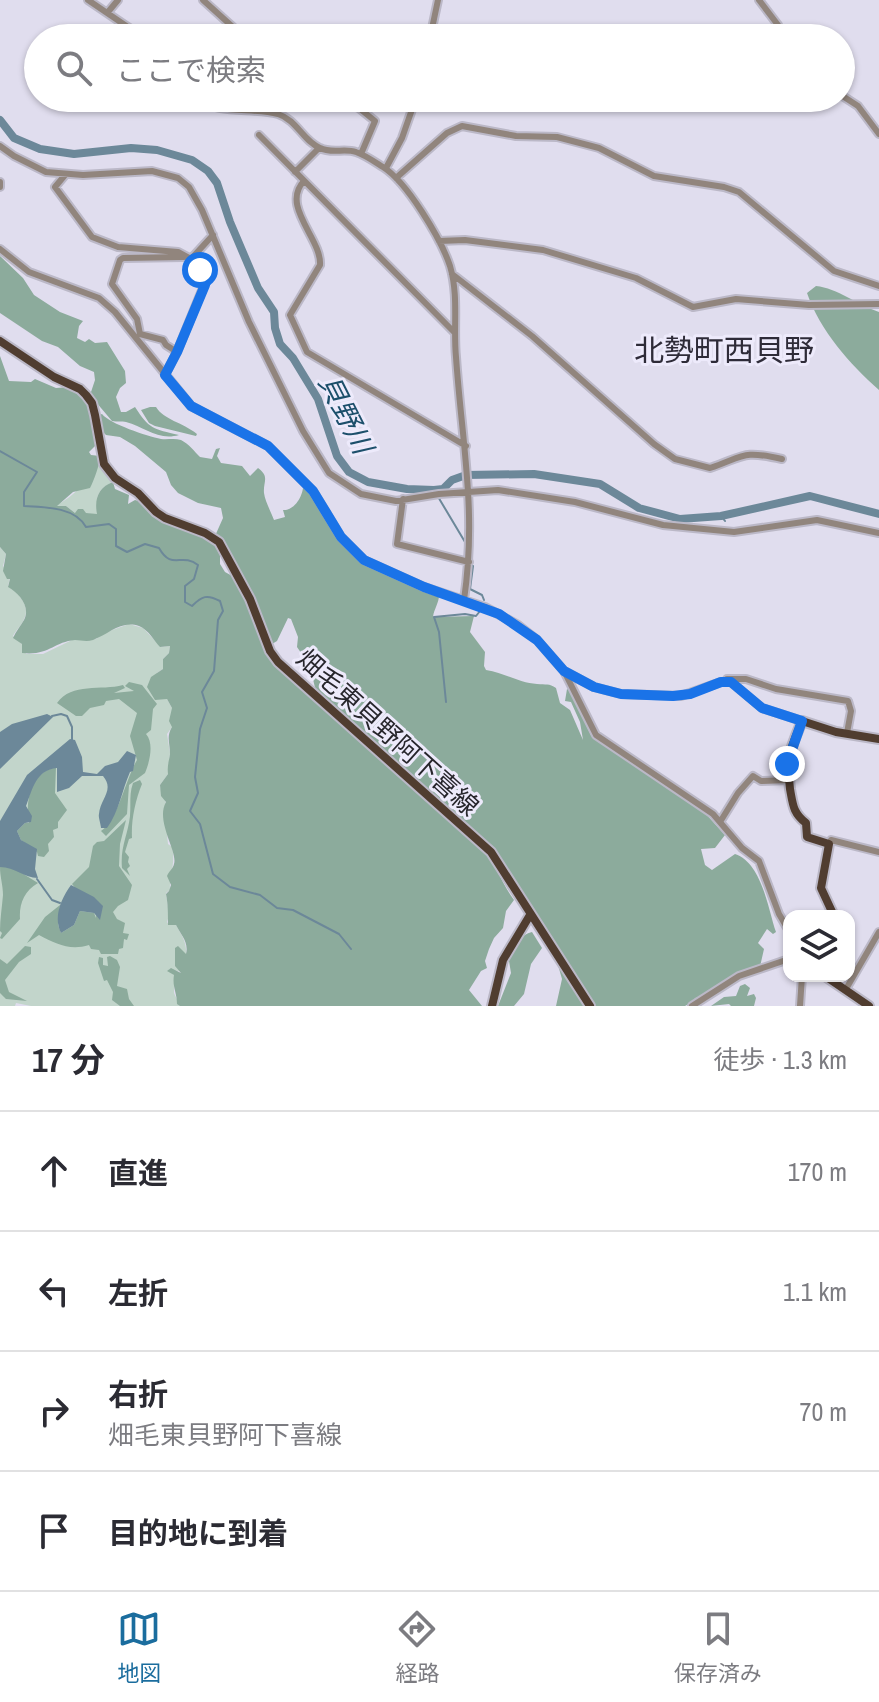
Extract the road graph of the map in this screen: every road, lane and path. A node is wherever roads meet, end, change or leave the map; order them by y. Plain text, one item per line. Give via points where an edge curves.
1 (88, 0) edge
2 (118, 0) edge
3 (203, 0) edge
4 (438, 0) edge
5 (759, 0) edge
6 (108, 12) junction
7 (125, 24) edge
8 (230, 24) edge
9 (433, 24) edge
10 (776, 24) edge
11 (855, 104) edge
12 (259, 112) edge
13 (364, 112) edge
14 (411, 112) edge
15 (879, 134) edge
16 (259, 135) dead end
17 (0, 146) edge
18 (319, 148) junction
19 (361, 154) junction
20 (386, 168) junction
21 (295, 172) junction
22 (65, 175) junction
23 (396, 178) junction
24 (304, 181) junction
25 (213, 235) junction
26 (439, 241) junction
27 (0, 249) edge
28 (189, 258) junction
29 (452, 274) junction
30 (879, 286) edge
31 (879, 304) edge
32 (454, 332) junction
33 (0, 341) edge
34 (177, 352) junction
35 (165, 375) junction
36 (466, 446) junction
37 (782, 459) dead end
38 (469, 491) junction
39 (403, 499) junction
40 (879, 533) edge
41 (469, 562) junction
42 (464, 600) junction
43 (564, 671) junction
44 (721, 682) junction
45 (802, 721) junction
46 (847, 733) junction
47 (879, 739) edge
48 (789, 780) junction
49 (720, 822) junction
50 (829, 844) junction
51 (879, 852) edge
52 (831, 910) edge
53 (530, 915) junction
54 (783, 921) edge
55 (879, 932) edge
56 (783, 961) edge
57 (802, 982) edge
58 (835, 982) edge
59 (846, 989) junction
60 (492, 1006) edge
61 (590, 1006) edge
62 (692, 1006) edge
63 (800, 1006) edge
64 (869, 1006) edge

1 - 6 street
2 - 6 street
3 - 8 street
4 - 9 street
5 - 10 street
6 - 7 street
11 - 15 street
12 - 18 street via 286,118
13 - 19 street via 375,121
14 - 20 street
16 - 21 street
17 - 22 street via 33,166
18 - 19 street
18 - 21 street
19 - 20 street
20 - 23 street
21 - 24 street
22 - 25 street via 152,171 178,178 196,196
22 - 28 street via 55,187 92,237 118,247 164,250
23 - 26 street
23 - 30 street via 459,126 557,137 599,148 654,176 739,192 834,271
24 - 32 street
24 - 36 street via 296,195 320,265 290,315 303,347
25 - 28 street
25 - 39 street via 265,354 321,462 338,481 361,494
26 - 29 street
26 - 31 street via 543,250 636,278 693,307 736,299
27 - 35 street via 29,272 99,298
28 - 34 street via 207,278
28 - 34 street via 123,258 112,284 137,319 140,334 159,338
29 - 32 street
29 - 37 street via 675,459 710,468 749,453
32 - 36 street
33 - 53 main road, 畑毛東貝野阿下喜線 via 86,395 108,472 165,518 219,542 278,662 491,852
34 - 35 street
35 - 42 street via 191,406 276,453 313,491 341,537 364,560
36 - 38 street
38 - 39 street
38 - 40 street via 567,500 663,525 722,532 817,520
38 - 41 street
39 - 41 street via 397,544
41 - 42 street
42 - 43 street via 526,631
43 - 44 street via 621,694 681,696
43 - 49 street via 596,735
44 - 45 street via 735,683 762,708
44 - 46 street via 746,679 848,701
45 - 46 main road
45 - 48 main road via 788,758
46 - 47 main road
48 - 49 street via 761,781 753,776
48 - 50 main road via 794,812 806,823 807,837
49 - 54 street via 762,865
50 - 51 street via 831,840
50 - 52 main road via 821,888
53 - 60 main road via 503,960
53 - 61 main road, 畑毛東貝野阿下喜線
55 - 59 street
56 - 62 street via 739,976
57 - 63 street
58 - 59 main road
59 - 64 main road

